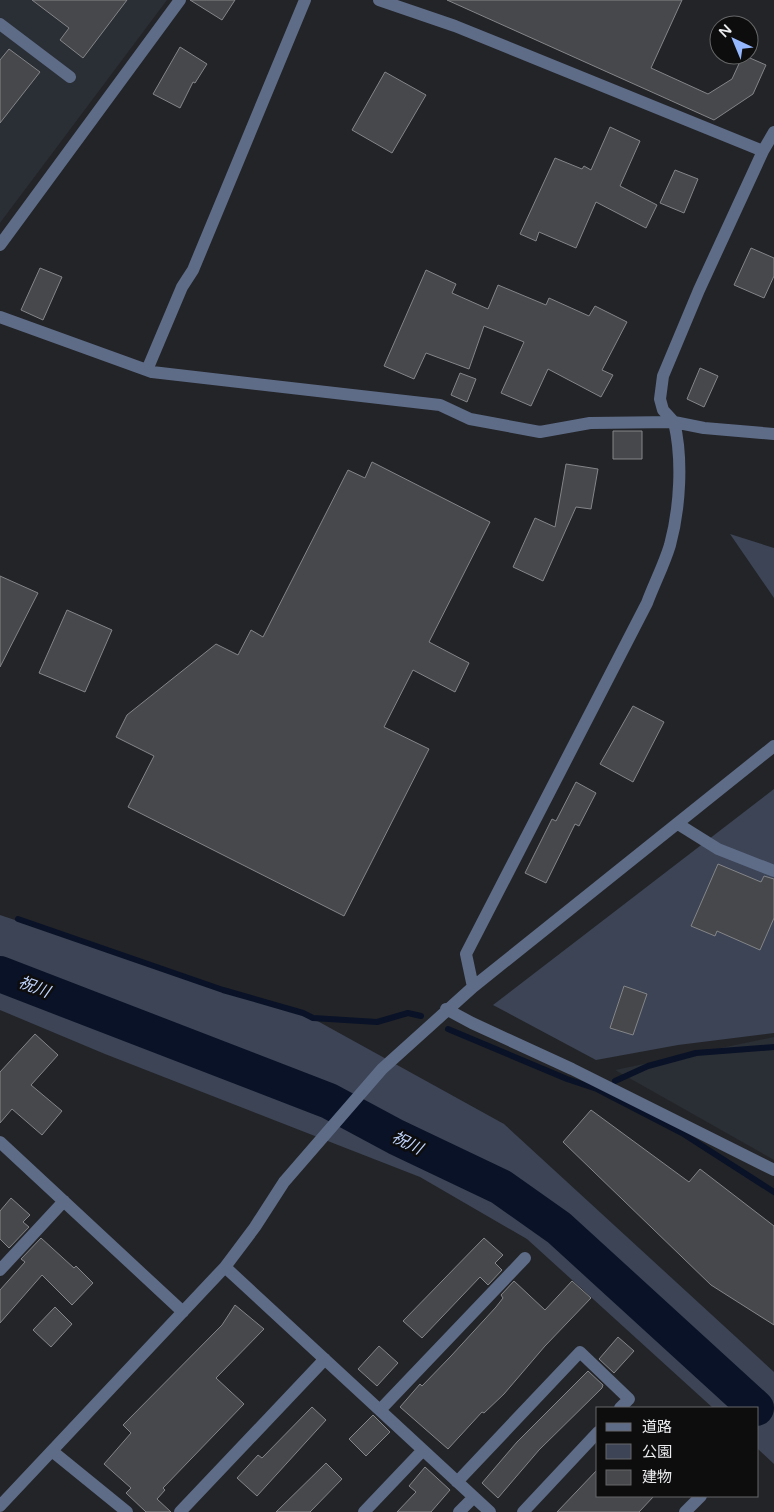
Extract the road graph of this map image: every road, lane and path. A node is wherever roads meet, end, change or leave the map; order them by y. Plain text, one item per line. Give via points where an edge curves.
1 (180, 0) edge
2 (305, 0) edge
3 (379, 0) edge
4 (0, 24) edge
5 (70, 77) dead end
6 (774, 132) edge
7 (763, 151) junction
8 (0, 245) edge
9 (0, 317) edge
10 (147, 370) junction
11 (674, 422) junction
12 (774, 434) edge
13 (774, 746) edge
14 (678, 824) junction
15 (774, 871) edge
16 (473, 987) junction
17 (446, 1009) junction
18 (0, 1142) edge
19 (774, 1170) edge
20 (64, 1201) junction
21 (525, 1258) dead end
22 (225, 1267) junction
23 (0, 1270) edge
24 (183, 1312) junction
25 (325, 1359) junction
26 (621, 1407) edge
27 (380, 1410) junction
28 (596, 1434) edge
29 (423, 1450) junction
30 (52, 1451) junction
31 (457, 1482) junction
32 (474, 1497) junction
33 (700, 1497) edge
34 (0, 1506) edge
35 (127, 1512) edge
36 (180, 1512) edge
37 (364, 1512) edge
38 (459, 1512) edge
39 (490, 1512) edge
40 (523, 1512) edge
41 (685, 1512) edge

1 - 8 street
2 - 10 street
3 - 7 street via 455,26
4 - 5 street
6 - 7 street
7 - 11 street via 663,376 660,399
9 - 10 street
10 - 11 street via 440,405 470,420 540,432 590,423
11 - 12 street
11 - 16 street via 678,439 678,501 670,545 647,603 466,954
13 - 14 street
14 - 15 street via 718,849
14 - 16 street
16 - 17 street
17 - 19 street via 572,1068
17 - 22 street via 382,1068 333,1123 284,1182
18 - 20 street
20 - 23 street
20 - 24 street
21 - 27 street
22 - 24 street
22 - 25 street
24 - 30 street
25 - 27 street
25 - 36 street
26 - 31 street via 629,1399 580,1352
27 - 29 street
28 - 40 street
29 - 31 street
29 - 37 street
30 - 34 street
30 - 35 street
31 - 32 street
32 - 38 street
32 - 39 street
33 - 41 street

